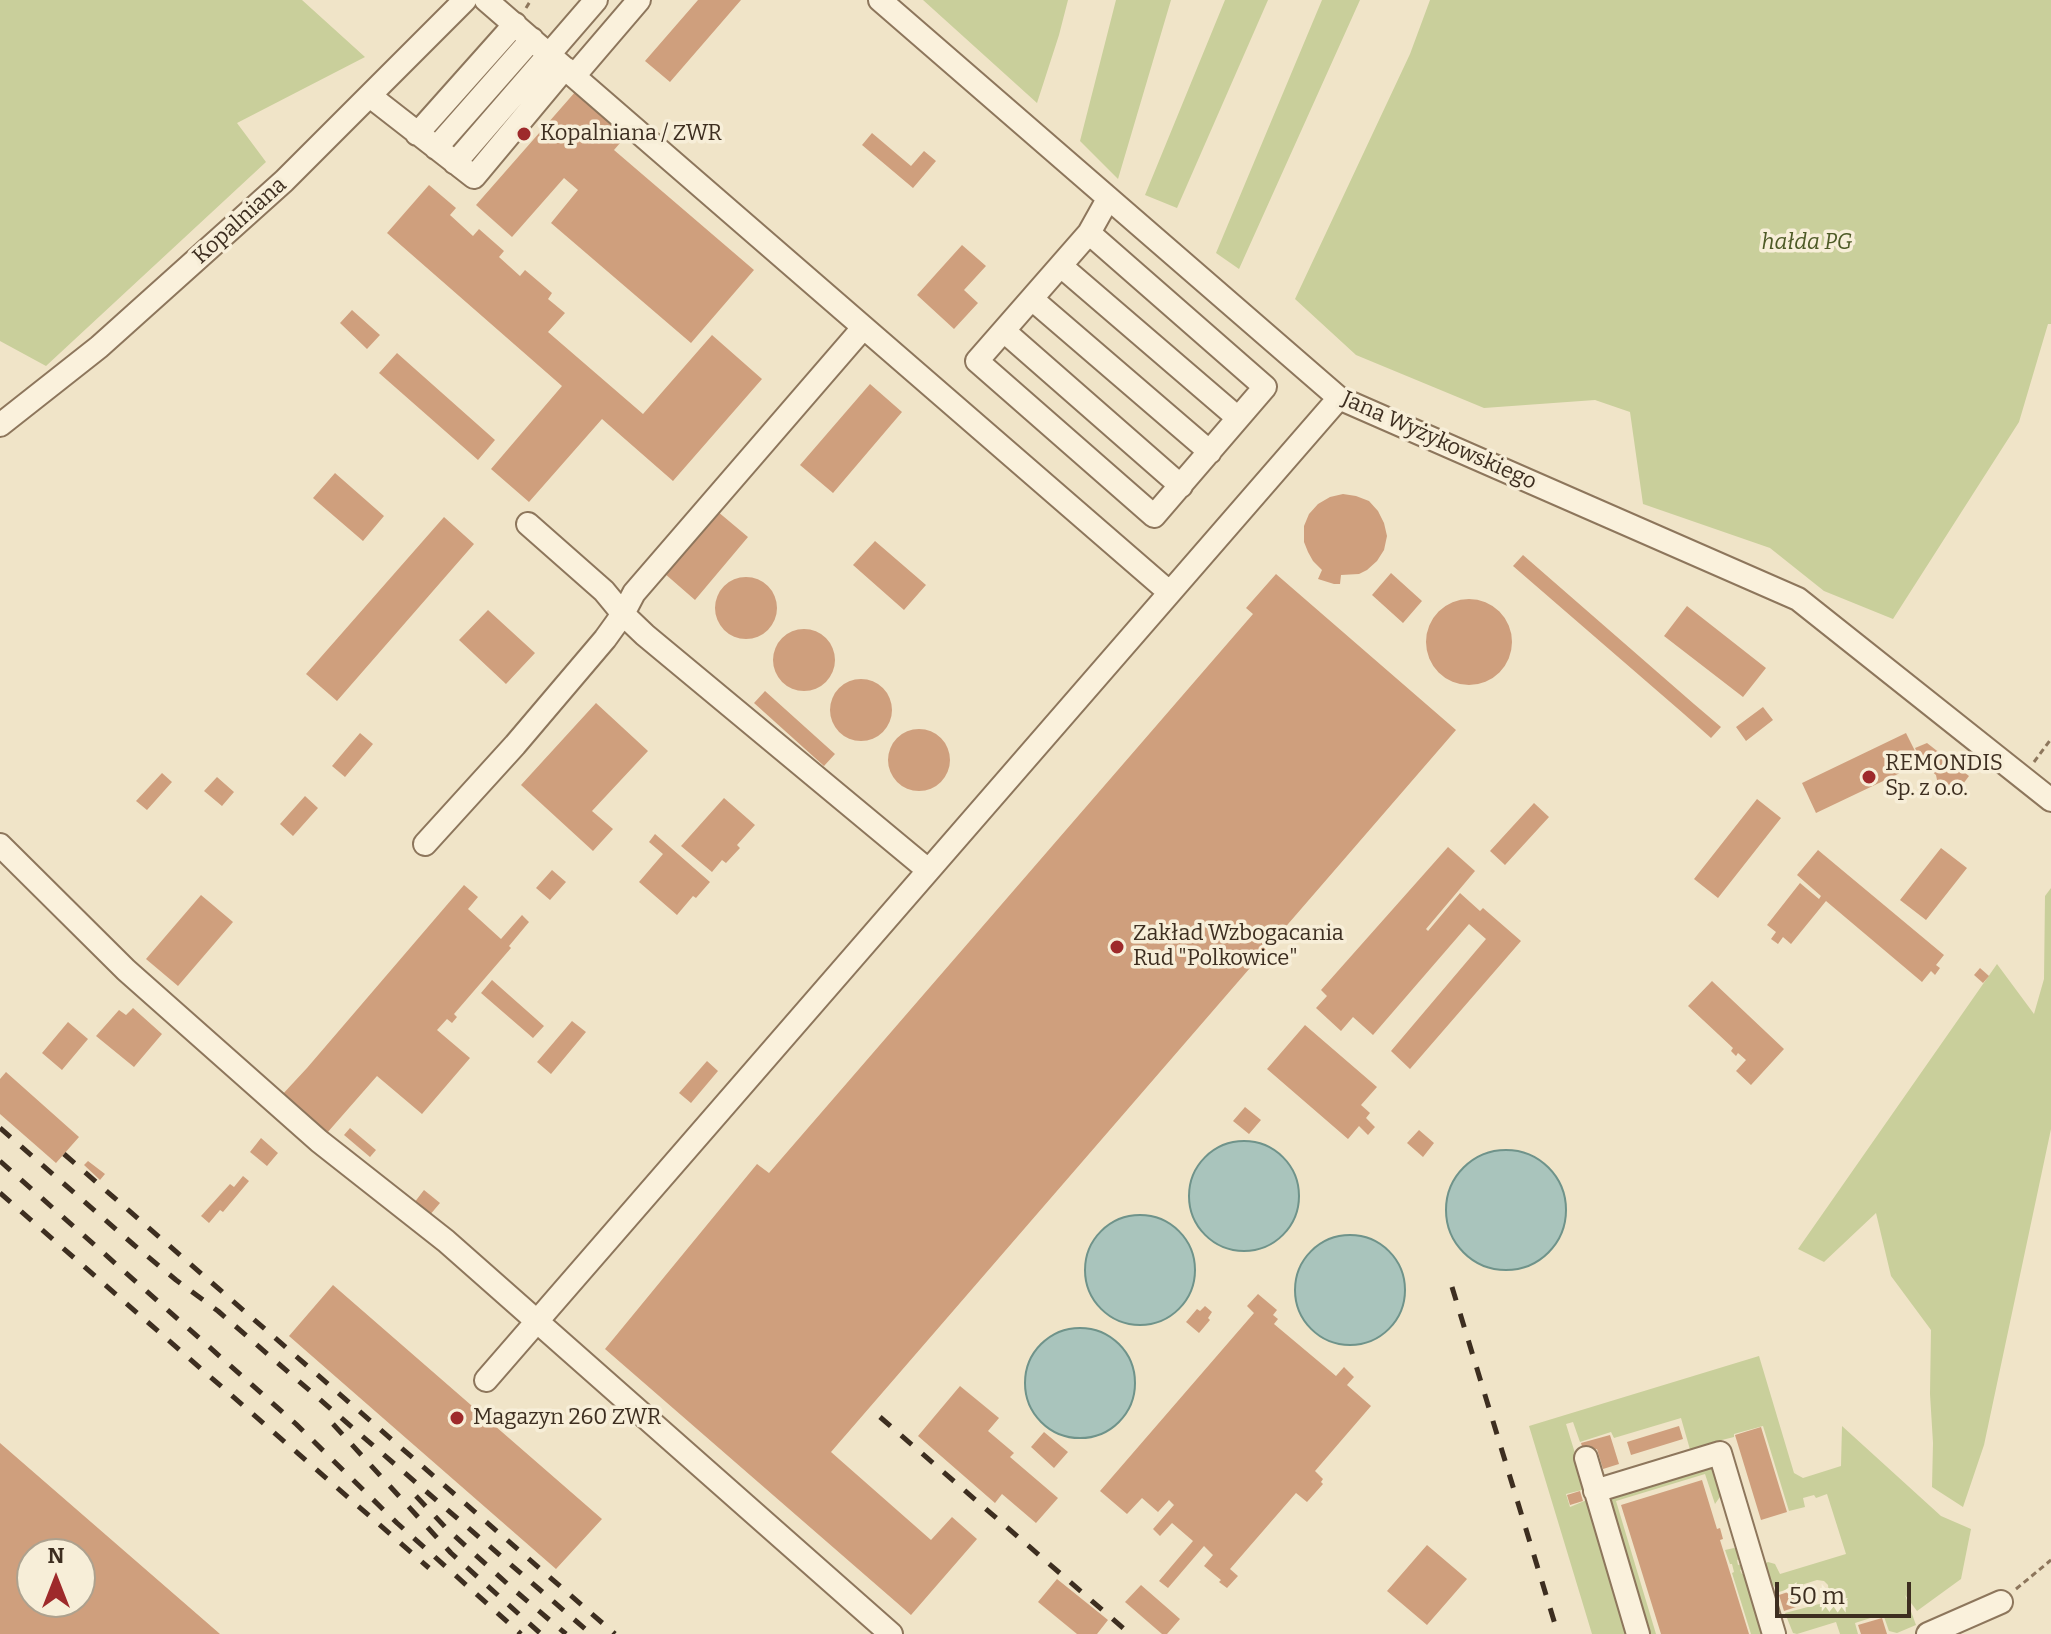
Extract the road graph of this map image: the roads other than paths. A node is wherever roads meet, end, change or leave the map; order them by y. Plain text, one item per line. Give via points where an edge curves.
1 (465, 0) edge
2 (486, 0) edge
3 (596, 0) edge
4 (639, 0) edge
5 (880, 0) edge
6 (523, 32) junction
7 (563, 66) junction
8 (370, 96) junction
9 (417, 134) junction
10 (436, 148) junction
11 (1108, 199) junction
12 (1089, 233) junction
13 (1061, 266) junction
14 (1032, 299) junction
15 (863, 328) junction
16 (1004, 331) junction
17 (1339, 398) junction
18 (1238, 418) junction
19 (0, 425) edge
20 (1210, 452) junction
21 (1181, 486) junction
22 (528, 524) dead end
23 (1169, 592) junction
24 (623, 614) junction
25 (2051, 800) edge
26 (425, 844) dead end
27 (0, 845) edge
28 (928, 870) junction
29 (536, 1321) junction
30 (486, 1380) dead end
31 (1586, 1458) dead end
32 (1595, 1491) junction
33 (2001, 1602) road end
34 (1952, 1628) edge
35 (891, 1634) edge
36 (1638, 1634) edge
37 (1774, 1634) edge
38 (1928, 1634) edge

1 - 8 street, Kopalniana
2 - 6 street
3 - 7 street
4 - 7 street
5 - 11 street, Jana Wyżykowskiego
6 - 7 street
6 - 9 street
6 - 10 street
7 - 10 street via 474,177
7 - 15 street
8 - 9 street
8 - 19 street, Kopalniana via 99,347
9 - 10 street
11 - 12 street
11 - 17 street, Jana Wyżykowskiego
12 - 13 street
12 - 18 street via 1265,387
13 - 14 street
13 - 18 street
14 - 16 street
14 - 20 street
15 - 23 street
15 - 24 street via 634,593
16 - 21 street
16 - 21 street via 977,361 989,372 1154,516
17 - 23 street
17 - 25 street, Jana Wyżykowskiego via 1798,599
18 - 20 street
20 - 21 street
22 - 24 street
23 - 28 street
24 - 26 street
24 - 28 street
27 - 29 street via 137,980 319,1141 446,1241
28 - 29 street
29 - 30 street
29 - 35 street
31 - 32 street
32 - 36 street
32 - 37 street via 1720,1453
33 - 34 street
34 - 38 street

